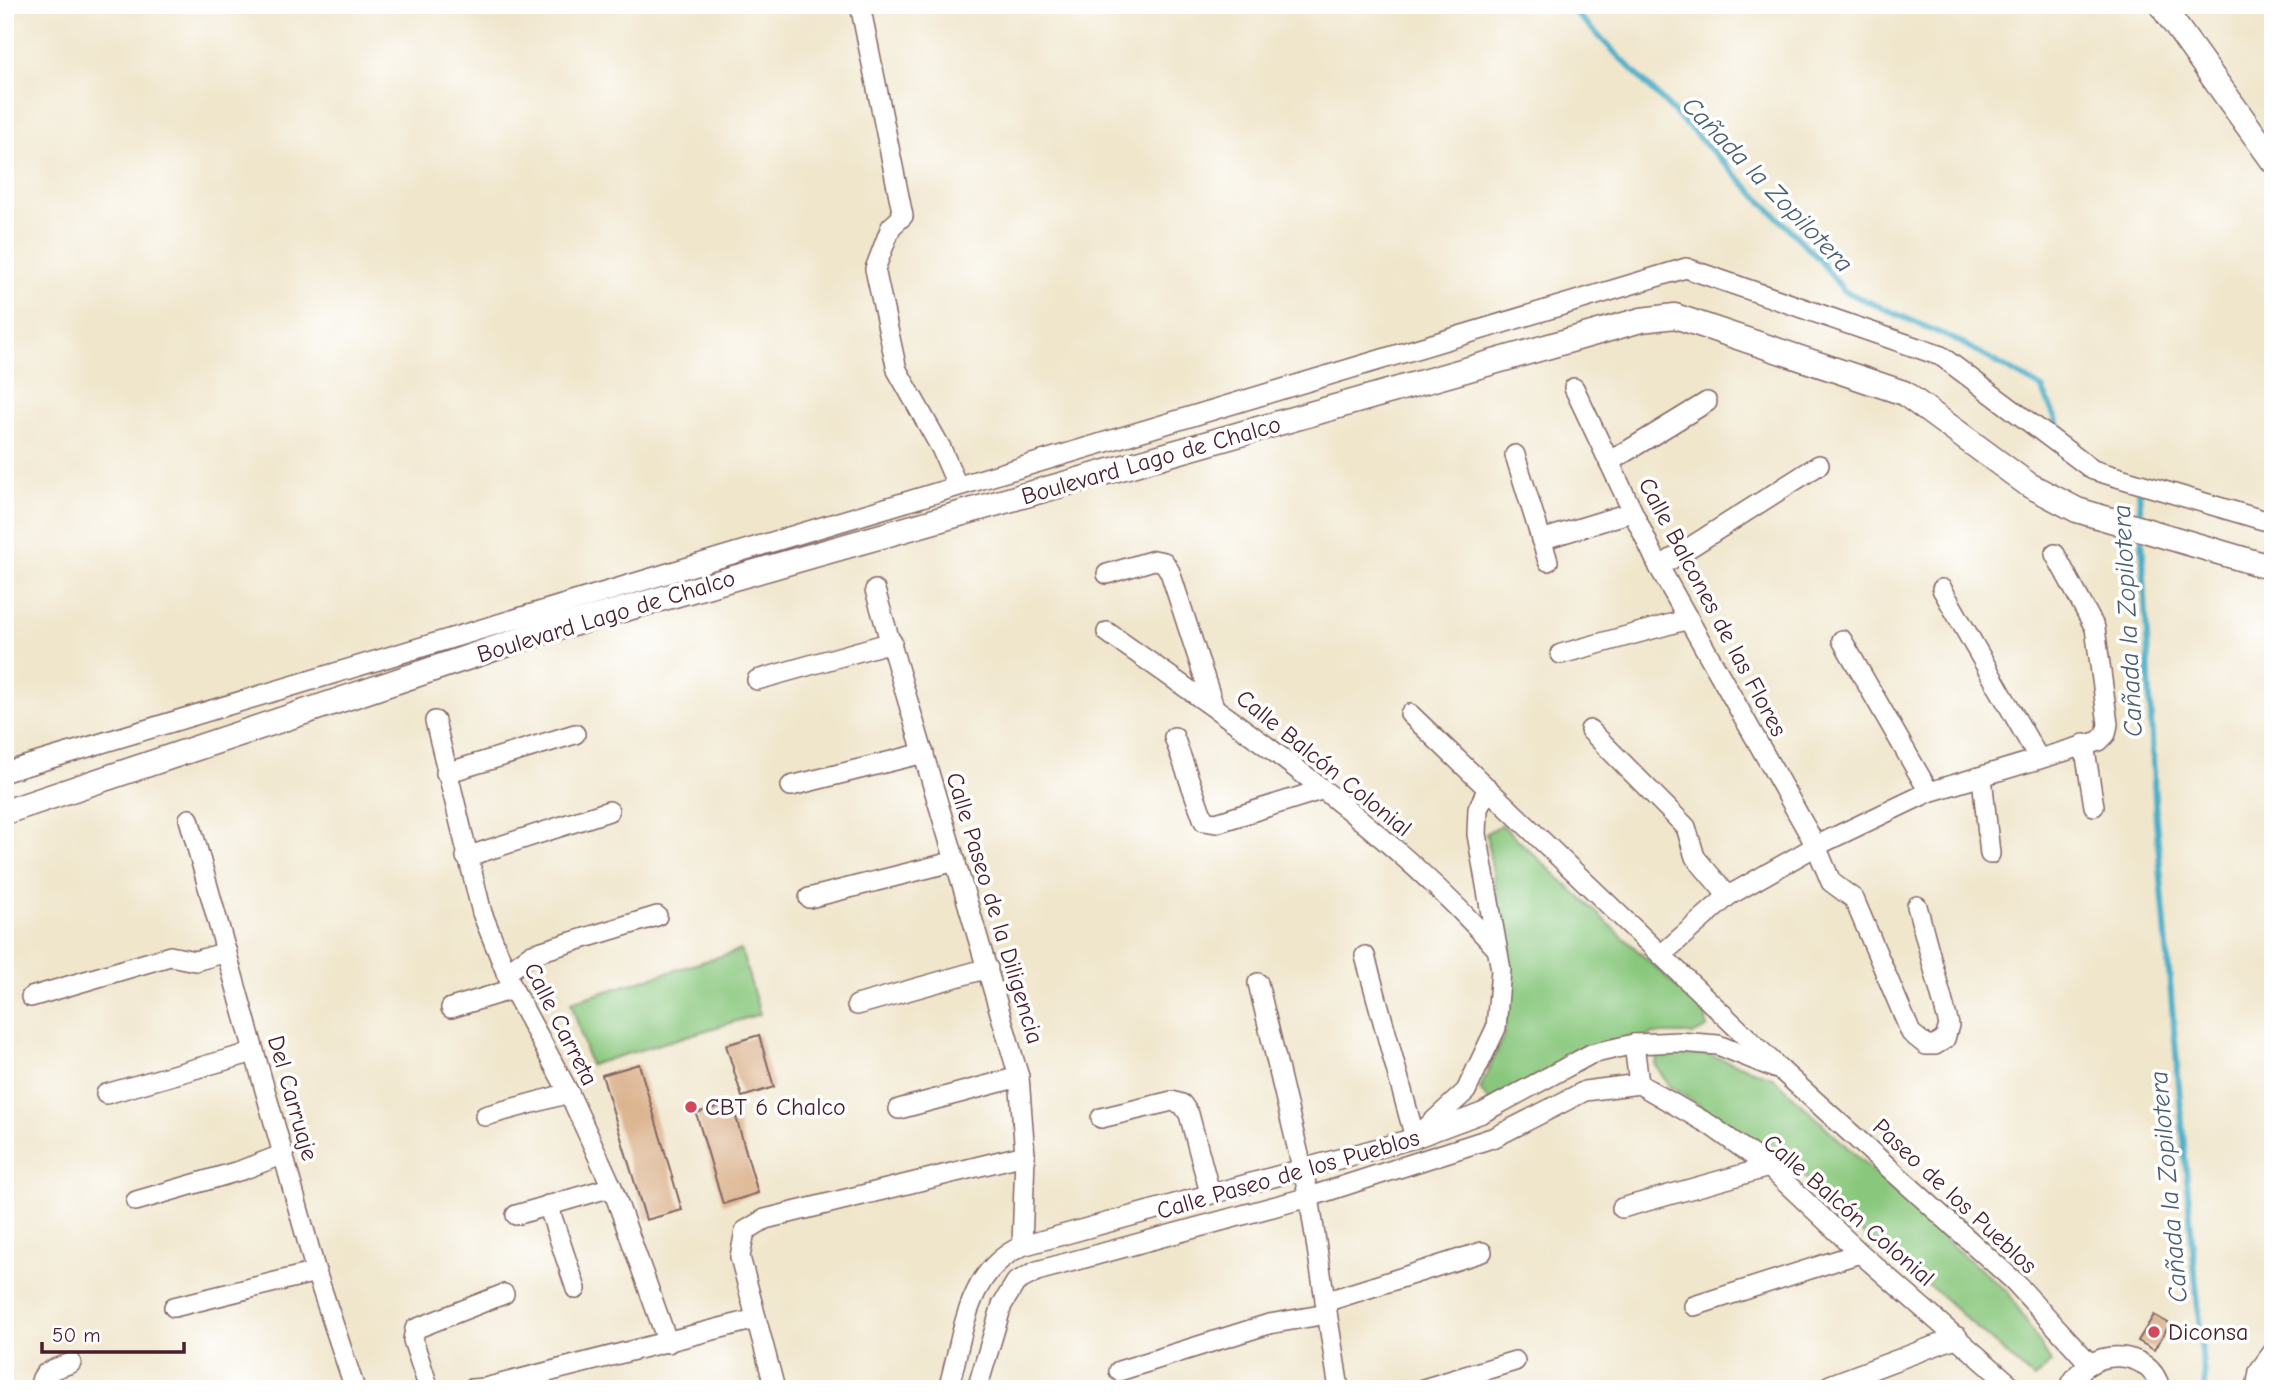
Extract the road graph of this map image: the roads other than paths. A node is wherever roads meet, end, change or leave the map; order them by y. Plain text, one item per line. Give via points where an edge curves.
1 (860, 5) edge
2 (2161, 5) edge
3 (2273, 161) edge
4 (1574, 388) dead end
5 (1707, 402) dead end
6 (1515, 456) dead end
7 (1609, 461) junction
8 (1819, 465) dead end
9 (957, 485) junction
10 (1632, 512) junction
11 (2273, 523) edge
12 (1541, 540) junction
13 (2055, 554) dead end
14 (1548, 561) dead end
15 (1659, 567) junction
16 (2273, 568) edge
17 (1107, 574) dead end
18 (1942, 589) dead end
19 (875, 590) dead end
20 (1689, 619) junction
21 (1107, 632) dead end
22 (1842, 640) dead end
23 (892, 642) junction
24 (1561, 654) dead end
25 (757, 680) dead end
26 (1214, 707) junction
27 (1410, 714) dead end
28 (435, 721) dead end
29 (1590, 730) dead end
30 (575, 734) dead end
31 (1174, 737) dead end
32 (2084, 744) junction
33 (924, 753) junction
34 (2039, 759) junction
35 (5, 772) edge
36 (446, 773) junction
37 (1982, 777) junction
38 (791, 786) dead end
39 (1488, 789) junction
40 (1321, 790) junction
41 (1930, 792) junction
42 (2094, 806) dead end
43 (609, 811) dead end
44 (5, 812) edge
45 (189, 819) dead end
46 (1816, 846) junction
47 (1990, 853) dead end
48 (466, 857) junction
49 (956, 861) junction
50 (1728, 896) junction
51 (808, 898) dead end
52 (1917, 906) dead end
53 (657, 916) dead end
54 (1496, 948) junction
55 (227, 952) junction
56 (1365, 956) dead end
57 (1661, 956) junction
58 (988, 968) junction
59 (510, 981) junction
60 (1258, 983) dead end
61 (31, 997) dead end
62 (857, 1005) dead end
63 (451, 1008) dead end
64 (1634, 1044) junction
65 (254, 1052) junction
66 (1782, 1071) junction
67 (1019, 1077) junction
68 (1639, 1084) junction
69 (1466, 1091) junction
70 (569, 1093) junction
71 (106, 1094) dead end
72 (900, 1109) dead end
73 (1482, 1113) junction
74 (485, 1116) dead end
75 (1101, 1118) dead end
76 (1495, 1137) junction
77 (1415, 1138) junction
78 (284, 1154) junction
79 (1025, 1155) junction
80 (1769, 1167) junction
81 (1303, 1171) junction
82 (612, 1187) junction
83 (1210, 1193) junction
84 (1309, 1197) junction
85 (136, 1201) dead end
86 (548, 1205) junction
87 (1622, 1208) dead end
88 (516, 1215) dead end
89 (1022, 1246) junction
90 (1482, 1252) dead end
91 (1860, 1253) junction
92 (316, 1272) junction
93 (576, 1289) dead end
94 (504, 1294) dead end
95 (1694, 1306) dead end
96 (174, 1307) dead end
97 (1326, 1308) junction
98 (756, 1318) junction
99 (1958, 1337) junction
100 (668, 1343) junction
101 (2273, 1352) edge
102 (1515, 1360) dead end
103 (2088, 1362) junction
104 (71, 1363) dead end
105 (1119, 1371) dead end
106 (978, 1384) edge
107 (1830, 1385) dead end
108 (943, 1387) edge
109 (485, 1388) edge
110 (41, 1389) edge
111 (355, 1389) edge
112 (429, 1389) edge
113 (471, 1389) edge
114 (775, 1389) edge
115 (1339, 1389) edge
116 (1423, 1389) edge
117 (2015, 1389) edge
118 (2069, 1389) edge
119 (2160, 1389) edge
120 (2256, 1389) edge

1 - 9 street via 904,216 891,226 875,269 897,370
2 - 3 main road
4 - 7 street, Calle Balcones de las Flores
5 - 7 street
6 - 12 street
7 - 10 street, Calle Balcones de las Flores
8 - 15 street
9 - 11 street via 1686,268 1941,356 2093,470
9 - 35 street
10 - 12 street
10 - 15 street, Calle Balcones de las Flores
12 - 14 street
13 - 32 street via 2095,628 2108,724 2099,741
15 - 20 street, Calle Balcones de las Flores
16 - 44 main road, Boulevard Lago de Chalco via 2077,510 2029,485 1904,393 1675,316 1641,320 544,632
17 - 26 street via 1154,560 1164,562
18 - 34 street
19 - 23 street, Calle Paseo de la Diligencia
20 - 24 street
20 - 46 street, Calle Balcones de las Flores
21 - 26 street, Calle Balcón Colonial
22 - 41 street
23 - 25 street
23 - 33 street, Calle Paseo de la Diligencia
26 - 40 street, Calle Balcón Colonial
27 - 39 street
28 - 36 street, Calle Carreta
29 - 50 street via 1686,827 1695,857
30 - 36 street
31 - 40 street via 1204,821 1216,823
32 - 34 street
32 - 42 street
33 - 38 street
33 - 49 street, Calle Paseo de la Diligencia
34 - 37 street
36 - 48 street, Calle Carreta
37 - 41 street
37 - 47 street
39 - 54 street via 1478,809 1477,834
39 - 57 street
40 - 54 street, Calle Balcón Colonial via 1447,894
41 - 46 street
43 - 48 street
45 - 55 street, Del Carruaje
46 - 50 street
46 - 52 street, Calle Balcones de las Flores via 1831,882 1854,899 1912,1033 1926,1045 1936,1045 1945,1039 1949,1025
48 - 59 street, Calle Carreta via 482,913
49 - 51 street
49 - 58 street, Calle Paseo de la Diligencia
50 - 57 street
53 - 59 street via 532,954
54 - 69 street via 1501,970 1496,1028
55 - 61 street via 195,961 170,956
55 - 65 street, Del Carruaje
56 - 77 street
57 - 66 street
58 - 62 street
58 - 67 street, Calle Paseo de la Diligencia
59 - 63 street
59 - 70 street, Calle Carreta
60 - 81 street
64 - 66 street, Calle Paseo de los Pueblos via 1718,1045
64 - 68 street
64 - 73 street, Calle Paseo de los Pueblos via 1591,1054
65 - 71 street
65 - 78 street, Del Carruaje
66 - 103 street, Paseo de los Pueblos via 2014,1281
67 - 72 street
67 - 79 street, Calle Paseo de la Diligencia
68 - 76 street, Calle Paseo de los Pueblos via 1585,1091
68 - 80 street, Calle Balcón Colonial via 1710,1125
69 - 73 street
69 - 77 street
70 - 74 street
70 - 82 street, Calle Carreta
73 - 76 street
73 - 77 street, Calle Paseo de los Pueblos
75 - 83 street via 1172,1101 1182,1104 1189,1114
76 - 84 street, Calle Paseo de los Pueblos
77 - 81 street, Calle Paseo de los Pueblos
78 - 85 street
78 - 92 street, Del Carruaje
79 - 89 street, Calle Paseo de la Diligencia
79 - 98 street via 765,1219 746,1230 740,1257
80 - 87 street
80 - 91 street, Calle Balcón Colonial
81 - 83 street, Calle Paseo de los Pueblos
81 - 84 street
82 - 86 street
82 - 100 street, Calle Carreta
83 - 89 street, Calle Paseo de los Pueblos
84 - 97 street
84 - 106 street, Calle Paseo de los Pueblos via 1037,1271 1016,1282 1002,1305
86 - 88 street
86 - 93 street
89 - 108 street, Calle Paseo de los Pueblos via 1006,1253 986,1272 971,1297
90 - 97 street
91 - 95 street
91 - 99 street, Calle Balcón Colonial
92 - 96 street
92 - 111 street, Del Carruaje
94 - 112 street via 415,1329 413,1340
97 - 105 street
97 - 115 street
98 - 100 street
98 - 114 street
99 - 107 street
99 - 117 street, Calle Balcón Colonial
100 - 109 street
101 - 120 street via 2259,1371
102 - 116 street
103 - 118 street
103 - 119 street via 2115,1355 2141,1363
104 - 110 street via 43,1373
106 - 108 street
109 - 113 street

